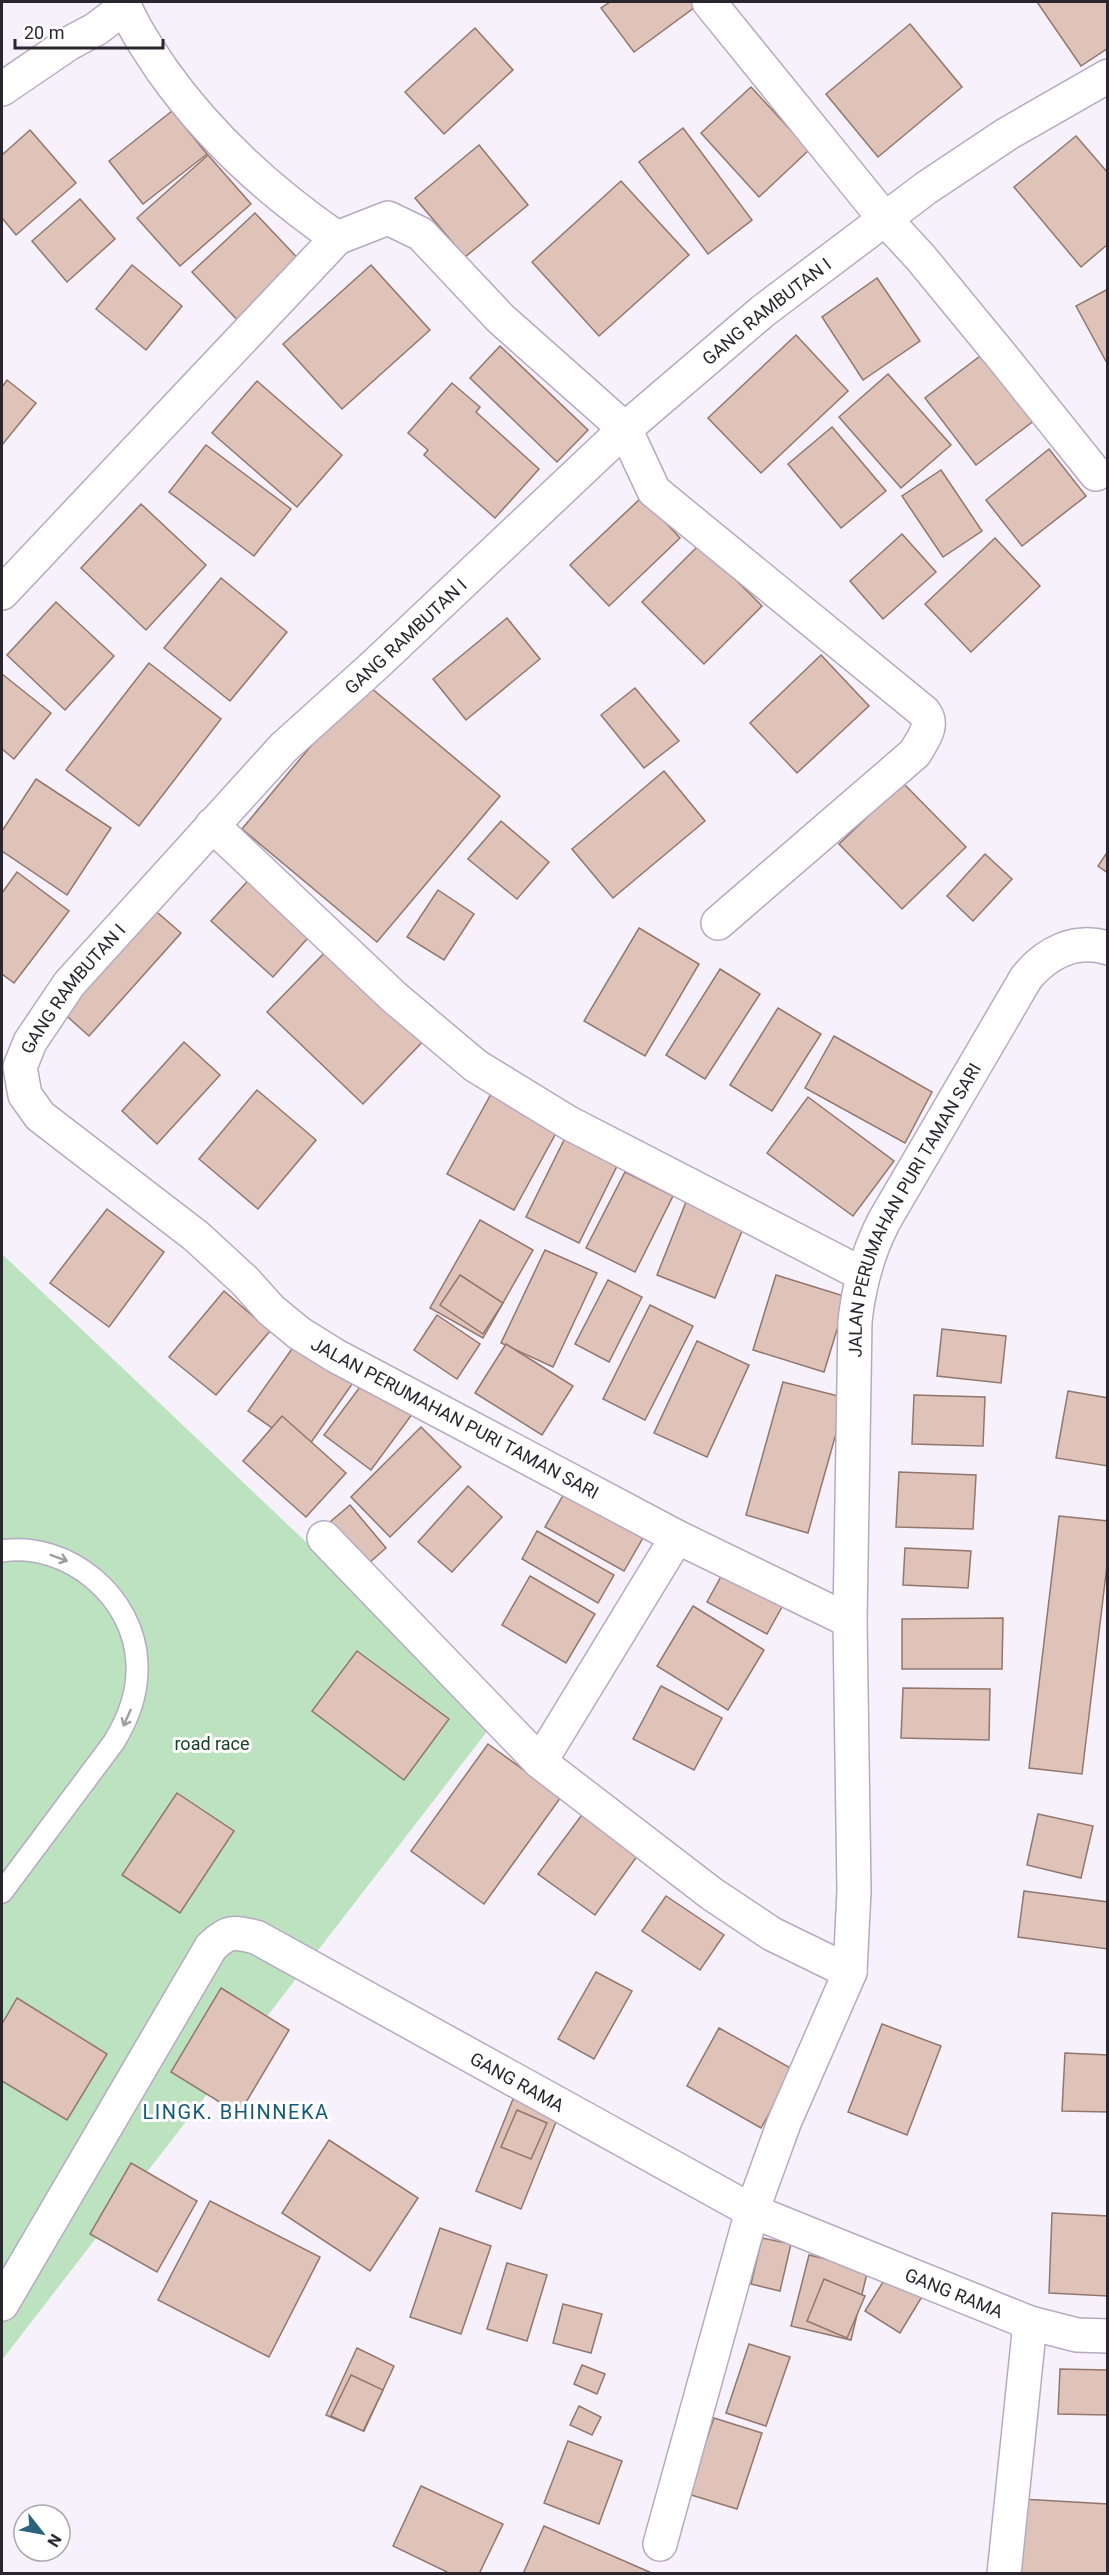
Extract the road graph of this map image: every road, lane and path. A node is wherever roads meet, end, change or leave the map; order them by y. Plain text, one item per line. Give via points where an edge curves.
1 (709, 2) edge
2 (1107, 76) edge
3 (2, 89) edge
4 (884, 218) junction
5 (337, 238) junction
6 (625, 429) junction
7 (1096, 474) dead end
8 (2, 593) edge
9 (212, 825) junction
10 (718, 923) dead end
11 (1107, 948) edge
12 (40, 1116) joint
13 (862, 1274) junction
14 (677, 1537) junction
15 (324, 1538) dead end
16 (2, 1551) edge
17 (850, 1621) junction
18 (540, 1762) junction
19 (2, 1892) edge
20 (850, 1972) junction
21 (752, 2211) junction
22 (2, 2304) edge
23 (1030, 2323) junction
24 (1107, 2336) edge
25 (660, 2544) dead end
26 (1004, 2574) edge

1 - 4 street
2 - 4 street, GANG RAMBUTAN I via 1007,134
3 - 5 street via 125,7 155,60 218,141 260,180
4 - 6 street, GANG RAMBUTAN I via 763,311
4 - 7 street
5 - 6 street via 388,218 422,234 500,318
5 - 8 street
6 - 9 street, GANG RAMBUTAN I via 284,747
6 - 10 street via 654,491 928,717 929,726 915,753
9 - 12 street, GANG RAMBUTAN I via 69,984 30,1042 20,1067 25,1095
9 - 13 street via 394,997 476,1066 569,1122
11 - 13 street, JALAN PERUMAHAN PURI TAMAN SARI via 1065,948 1042,960 1026,978 884,1221
12 - 14 street, JALAN PERUMAHAN PURI TAMAN SARI via 196,1236 299,1333
13 - 17 street, JALAN PERUMAHAN PURI TAMAN SARI via 855,1321
14 - 17 street, JALAN PERUMAHAN PURI TAMAN SARI
14 - 18 street
15 - 18 street
16 -> 19 lane via 53,1555 89,1574 105,1588 128,1623 137,1663 133,1704 119,1733
17 - 20 street, JALAN PERUMAHAN PURI TAMAN SARI via 854,1891
18 - 20 street via 712,1894 772,1934
20 - 21 street via 784,2123
21 - 22 street, GANG RAMA via 256,1937 233,1932 211,1947
21 - 23 street, GANG RAMA
21 - 25 street
23 - 24 street, GANG RAMA via 1077,2335
23 - 26 street

